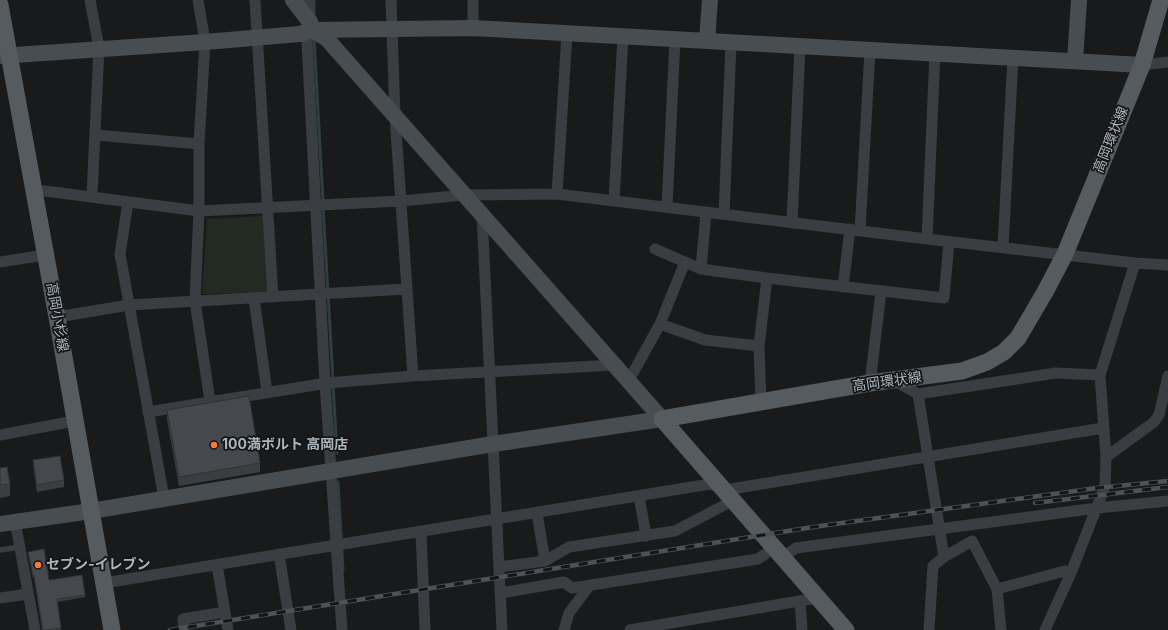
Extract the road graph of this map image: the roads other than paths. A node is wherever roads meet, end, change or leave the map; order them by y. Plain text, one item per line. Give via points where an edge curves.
1 (90, 0) edge
2 (198, 0) edge
3 (255, 0) edge
4 (293, 0) edge
5 (308, 0) edge
6 (391, 0) edge
7 (473, 0) edge
8 (710, 0) edge
9 (1079, 0) edge
10 (1161, 0) edge
11 (0, 5) edge
12 (473, 28) junction
13 (315, 29) junction
14 (392, 29) junction
15 (567, 33) junction
16 (623, 36) junction
17 (257, 37) junction
18 (675, 39) junction
19 (707, 41) junction
20 (205, 42) junction
21 (731, 43) junction
22 (800, 46) junction
23 (99, 48) junction
24 (870, 50) junction
25 (935, 53) junction
26 (5, 55) edge
27 (1013, 57) junction
28 (1075, 61) junction
29 (1168, 62) edge
30 (1142, 65) junction
31 (395, 116) junction
32 (96, 135) junction
33 (199, 144) junction
34 (33, 193) junction
35 (557, 194) junction
36 (465, 195) junction
37 (92, 196) junction
38 (401, 201) junction
39 (128, 202) junction
40 (614, 202) junction
41 (316, 205) junction
42 (667, 207) junction
43 (268, 209) junction
44 (199, 211) junction
45 (706, 212) junction
46 (482, 214) junction
47 (724, 214) junction
48 (792, 223) junction
49 (855, 230) junction
50 (927, 239) junction
51 (949, 242) junction
52 (1003, 247) junction
53 (655, 249) dead end
54 (1065, 254) junction
55 (45, 255) junction
56 (0, 262) edge
57 (686, 262) junction
58 (1135, 263) junction
59 (1168, 265) edge
60 (701, 269) junction
61 (767, 278) junction
62 (843, 287) junction
63 (406, 289) junction
64 (881, 292) junction
65 (321, 294) junction
66 (254, 298) junction
67 (273, 298) junction
68 (195, 302) junction
69 (129, 305) junction
70 (57, 317) junction
71 (660, 324) junction
72 (759, 346) junction
73 (614, 365) junction
74 (491, 372) junction
75 (1100, 375) junction
76 (413, 376) junction
77 (895, 381) junction
78 (628, 382) junction
79 (326, 383) junction
80 (870, 383) junction
81 (1167, 383) edge
82 (267, 392) junction
83 (918, 394) junction
84 (761, 401) junction
85 (210, 402) junction
86 (148, 412) junction
87 (662, 419) junction
88 (74, 422) junction
89 (1103, 428) junction
90 (0, 435) edge
91 (493, 444) junction
92 (928, 456) junction
93 (1106, 457) junction
94 (335, 471) junction
95 (730, 495) junction
96 (639, 496) junction
97 (164, 498) junction
98 (1168, 501) edge
99 (1098, 508) junction
100 (91, 512) junction
101 (538, 513) junction
102 (497, 519) junction
103 (8, 522) edge
104 (938, 529) junction
105 (421, 532) junction
106 (646, 536) junction
107 (336, 545) junction
108 (19, 547) junction
109 (0, 550) edge
110 (779, 552) junction
111 (279, 554) junction
112 (944, 557) junction
113 (545, 560) junction
114 (217, 565) junction
115 (499, 567) junction
116 (1071, 573) junction
117 (104, 583) junction
118 (590, 585) junction
119 (997, 589) junction
120 (500, 593) junction
121 (28, 594) junction
122 (816, 595) junction
123 (0, 598) edge
124 (800, 601) junction
125 (225, 612) junction
126 (35, 630) edge
127 (112, 630) edge
128 (184, 630) edge
129 (228, 630) edge
130 (290, 630) edge
131 (342, 630) edge
132 (425, 630) edge
133 (502, 630) edge
134 (564, 630) edge
135 (630, 630) edge
136 (802, 630) edge
137 (846, 630) edge
138 (928, 630) edge
139 (1001, 630) edge
140 (1045, 630) edge

1 - 23 street
2 - 20 street
3 - 17 street
4 - 13 street
5 - 13 street
6 - 14 street
7 - 12 street
8 - 19 street
9 - 28 street
10 - 30 main road, 高岡環状線
11 - 26 main road, 高岡小杉線
12 - 14 street
12 - 15 street
13 - 14 street
13 - 17 street via 300,34
13 - 31 street via 327,39
13 - 41 street via 308,36 307,42
14 - 31 street
15 - 16 street
15 - 35 street
16 - 18 street
16 - 40 street
17 - 20 street
17 - 43 street
18 - 19 street
18 - 42 street
19 - 21 street
20 - 23 street
20 - 33 street
21 - 22 street
21 - 47 street
22 - 24 street
22 - 48 street
23 - 26 street
23 - 32 street
24 - 25 street
24 - 49 street
25 - 27 street
25 - 50 street
26 - 34 main road, 高岡小杉線
27 - 28 street
27 - 52 street
28 - 30 street
29 - 30 street
30 - 54 main road, 高岡環状線
31 - 36 street
31 - 38 street
32 - 33 street
32 - 37 street
33 - 44 street
34 - 37 street via 45,191
34 - 55 main road, 高岡小杉線
35 - 36 street
35 - 40 street
36 - 38 street
36 - 46 street
37 - 39 street
38 - 41 street
38 - 63 street
39 - 44 street
39 - 69 street via 120,254
40 - 42 street
41 - 43 street
41 - 65 street
42 - 45 street
43 - 44 street
43 - 67 street
44 - 68 street
45 - 47 street
45 - 60 street
46 - 73 street
46 - 74 street
47 - 48 street
48 - 49 street
49 - 50 street
49 - 62 street
50 - 51 street
51 - 52 street
51 - 64 street via 944,298
52 - 54 street
53 - 57 street
54 - 58 street
54 - 77 main road, 高岡環状線 via 1018,338 1004,352 987,362 962,371
55 - 56 street
55 - 70 main road, 高岡小杉線
57 - 60 street
57 - 71 street
58 - 59 street
58 - 75 street
60 - 61 street
61 - 62 street
61 - 72 street
62 - 64 street
63 - 65 street
63 - 76 street
64 - 80 street
65 - 67 street
65 - 79 street
66 - 67 street
66 - 68 street
66 - 82 street
68 - 69 street
68 - 85 street
69 - 70 street
69 - 86 street
70 - 88 main road, 高岡小杉線
71 - 72 street via 705,340
71 - 78 street
72 - 84 street
73 - 74 street
73 - 78 street
74 - 76 street
74 - 91 street
75 - 83 street via 1056,373
75 - 89 street
76 - 79 street
77 - 80 main road, 高岡環状線
77 - 83 street
78 - 87 street
79 - 82 street
79 - 94 street
80 - 84 main road, 高岡環状線
81 - 93 street via 1159,415 1154,422
82 - 85 street
83 - 92 street
84 - 87 main road, 高岡環状線
85 - 86 street
86 - 97 street
87 - 91 street
87 - 95 main road
88 - 90 street
88 - 100 main road, 高岡小杉線
89 - 92 street
89 - 93 street
91 - 94 street
91 - 102 street
92 - 95 street
92 - 104 street
93 - 99 street via 1105,486
94 - 97 street
94 - 107 street
95 - 96 street via 710,484
95 - 106 street via 675,532
95 - 110 main road
96 - 101 street
96 - 106 street
97 - 100 street
98 - 99 street
99 - 104 street
99 - 116 street
100 - 103 street
100 - 117 main road, 高岡小杉線
101 - 102 street
101 - 113 street
102 - 105 street
102 - 115 street
103 - 108 street
104 - 110 street
104 - 112 street
105 - 107 street
105 - 132 street
106 - 113 street via 569,547
107 - 111 street
107 - 131 street
108 - 109 lane
108 - 121 street
110 - 118 street via 758,559
110 - 122 main road
111 - 114 street
111 - 130 street
112 - 119 street via 972,540
112 - 138 street via 933,566
113 - 115 street
114 - 117 street
114 - 125 street
115 - 120 street
116 - 119 street via 1065,571
116 - 140 street
117 - 127 main road, 高岡小杉線
118 - 120 street via 572,588 564,582
118 - 134 street via 569,613
119 - 139 street
120 - 133 street
121 - 123 street
121 - 126 street
122 - 124 street
122 - 137 main road
124 - 135 street
124 - 136 street
125 - 128 street via 182,619
125 - 129 street

